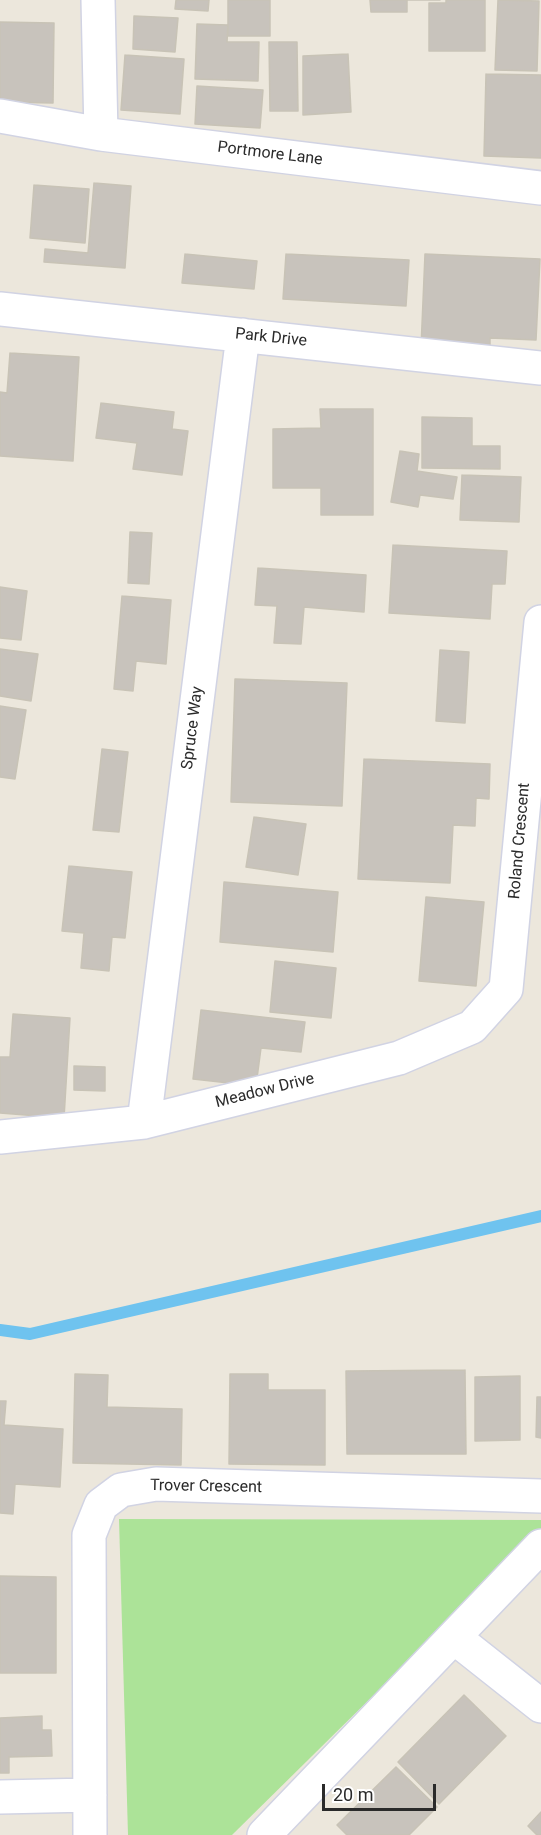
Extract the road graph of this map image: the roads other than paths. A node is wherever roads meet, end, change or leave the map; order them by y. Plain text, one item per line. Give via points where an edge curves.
1 (98, 0) edge
2 (0, 116) edge
3 (101, 134) junction
4 (541, 188) edge
5 (0, 309) edge
6 (243, 335) junction
7 (541, 368) edge
8 (541, 622) edge
9 (506, 989) joint
10 (144, 1122) junction
11 (0, 1137) edge
12 (541, 1496) edge
13 (541, 1546) edge
14 (454, 1638) junction
15 (541, 1706) edge
16 (90, 1795) junction
17 (0, 1797) edge
18 (90, 1835) edge
19 (264, 1835) edge

1 - 3 street
2 - 3 street, Portmore Lane
3 - 4 street, Portmore Lane
5 - 6 street, Park Drive
6 - 7 street, Park Drive
6 - 10 street, Spruce Way
8 - 9 street, Roland Crescent
9 - 10 street, Meadow Drive via 472,1027 399,1058
10 - 11 street, Meadow Drive
12 - 16 street, Trover Crescent via 156,1484 121,1491 101,1505 89,1535
13 - 14 street
14 - 15 street
14 - 19 street
16 - 17 street
16 - 18 street, Trover Crescent

